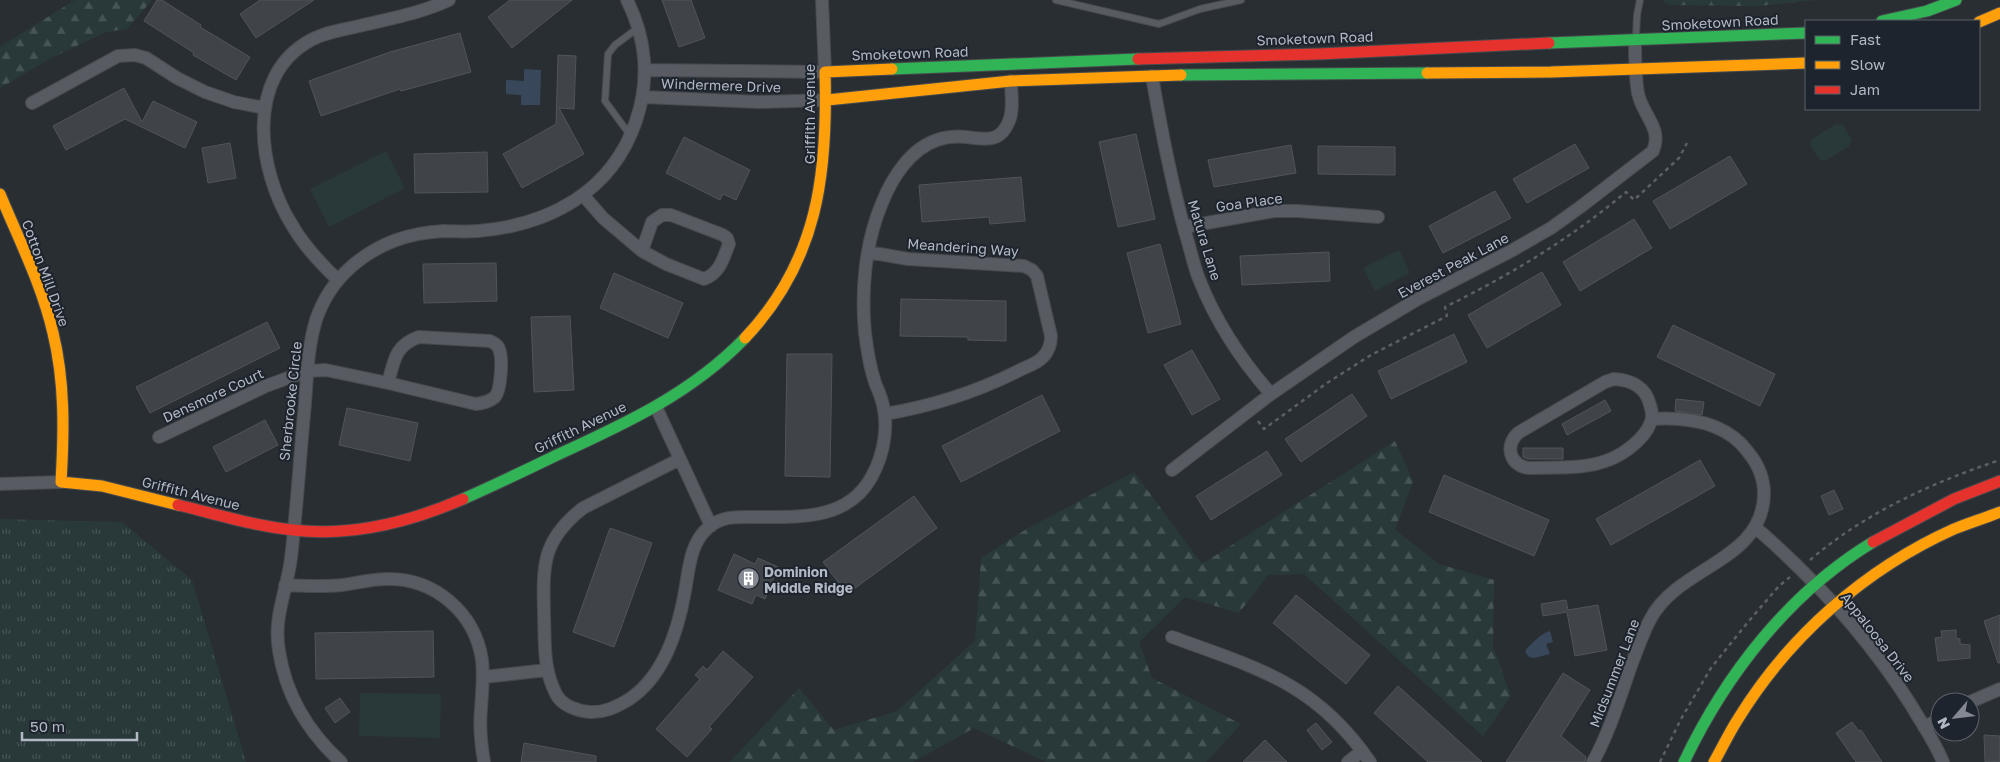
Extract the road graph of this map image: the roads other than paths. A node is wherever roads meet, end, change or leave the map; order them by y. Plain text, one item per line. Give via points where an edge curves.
1 (449, 0) edge
2 (627, 0) edge
3 (822, 0) edge
4 (1056, 0) edge
5 (1241, 0) edge
6 (1640, 0) edge
7 (1956, 0) edge
8 (2000, 13) edge
9 (1886, 20) edge
10 (1980, 22) edge
11 (638, 28) junction
12 (1805, 33) edge
13 (1635, 41) junction
14 (1805, 62) edge
15 (1636, 68) junction
16 (645, 70) junction
17 (825, 72) junction
18 (1152, 76) junction
19 (1011, 81) junction
20 (643, 97) junction
21 (827, 100) junction
22 (32, 103) dead end
23 (264, 108) junction
24 (630, 135) junction
25 (0, 194) edge
26 (583, 196) junction
27 (1378, 217) dead end
28 (1184, 227) junction
29 (642, 251) junction
30 (868, 252) junction
31 (338, 280) junction
32 (307, 371) junction
33 (388, 383) junction
34 (1271, 394) junction
35 (656, 407) junction
36 (885, 414) junction
37 (1652, 419) junction
38 (160, 437) dead end
39 (680, 459) junction
40 (1172, 470) dead end
41 (2000, 481) edge
42 (61, 482) junction
43 (0, 484) edge
44 (2000, 512) edge
45 (710, 526) junction
46 (1754, 527) junction
47 (293, 531) junction
48 (1817, 584) junction
49 (285, 585) junction
50 (1836, 605) junction
51 (1172, 637) dead end
52 (547, 670) junction
53 (484, 677) junction
54 (2000, 689) edge
55 (1980, 698) edge
56 (1930, 724) edge
57 (1924, 727) junction
58 (1362, 751) junction
59 (341, 762) edge
60 (484, 762) edge
61 (1348, 762) edge
62 (1370, 762) edge
63 (1593, 762) edge
64 (1684, 762) edge
65 (1714, 762) edge
66 (1943, 762) edge

1 - 23 street via 429,10 312,39 284,62 268,92
2 - 11 street, Sherbrooke Circle
3 - 17 street, Griffith Avenue
4 - 5 lane via 1158,24 1200,8
6 - 13 lane
7 - 9 street via 1927,11
8 - 10 street
11 - 16 street, Sherbrooke Circle
11 - 24 lane via 608,54 605,101
12 - 13 street, Smoketown Road
13 - 15 street, Everest Peak Lane
13 - 17 street, Smoketown Road
14 - 15 street
15 - 18 street via 1551,72
15 - 34 street, Everest Peak Lane via 1638,94 1657,137 1653,151 1551,228 1410,304
16 - 17 street, Windermere Drive
16 - 20 street, Sherbrooke Circle
17 - 21 street, Griffith Avenue
18 - 19 street
18 - 28 street, Matura Lane via 1163,140
19 - 21 street
19 - 30 street via 1010,120 999,135 980,140 951,137 936,140 910,157 883,200
20 - 21 street, Windermere Drive via 759,102
20 - 24 street, Sherbrooke Circle
21 - 35 street, Griffith Avenue via 822,187 814,222 791,276 749,335 690,386
22 - 23 street via 118,56 135,55 205,92
23 - 31 street via 265,150 278,200 307,248
24 - 26 street, Sherbrooke Circle via 616,160
25 - 42 street, Cotton Mill Drive via 47,313 56,351 64,420
26 - 29 street
26 - 31 street, Sherbrooke Circle via 553,213 504,228 410,235 374,251
27 - 28 street, Goa Place via 1274,211
28 - 34 street, Matura Lane via 1198,278 1214,312 1234,346
29 - 29 street via 704,279 719,269 729,244 723,235 671,215 662,215 652,222
30 - 36 street via 865,331 870,363
30 - 36 street, Meandering Way via 908,260 1024,266 1037,276 1051,336 1050,346 1041,359 986,386 951,400
31 - 32 street, Sherbrooke Circle via 317,317
32 - 33 street via 326,370
32 - 38 street, Densmore Court via 266,386
32 - 47 street, Sherbrooke Circle
33 - 33 street via 476,404 487,402 500,386 500,350 490,342 414,339 401,347 394,358
34 - 40 street, Everest Peak Lane
35 - 39 street
35 - 47 street, Griffith Avenue via 491,487 439,508 353,531
36 - 45 street via 884,441 877,465 870,480 844,506 812,516 736,516
37 - 37 street via 1628,449 1593,466 1528,468 1521,467 1510,455 1512,439 1518,433 1614,379 1634,383 1643,390 1649,399
37 - 46 street, Midsummer Lane via 1692,420 1729,435 1745,447 1757,465 1764,486 1764,502
39 - 45 street
39 - 52 street via 582,508 559,530 546,555 543,573
41 - 48 street via 1907,522 1862,548
42 - 43 street
42 - 47 street, Griffith Avenue via 98,486
44 - 50 street via 1957,527 1900,557
45 - 52 street via 700,537 688,567 673,638 658,669 646,684 619,705 602,712 587,712 559,700
46 - 48 street, Appaloosa Drive
46 - 63 street, Midsummer Lane via 1734,551 1678,586 1651,617 1605,739
47 - 49 street, Sherbrooke Circle
48 - 50 street, Appaloosa Drive
48 - 64 street via 1778,621 1720,694
49 - 53 street via 342,585 388,578 422,585 454,604 464,616 482,658
49 - 59 street, Sherbrooke Circle via 277,631 286,683 309,728
50 - 57 street, Appaloosa Drive via 1895,681
50 - 65 street via 1790,648 1767,676
51 - 58 street via 1259,668 1285,681 1332,716
52 - 53 street
53 - 60 street via 480,735
54 - 55 street
56 - 57 street
57 - 66 street, Appaloosa Drive
58 - 61 street
58 - 62 street

